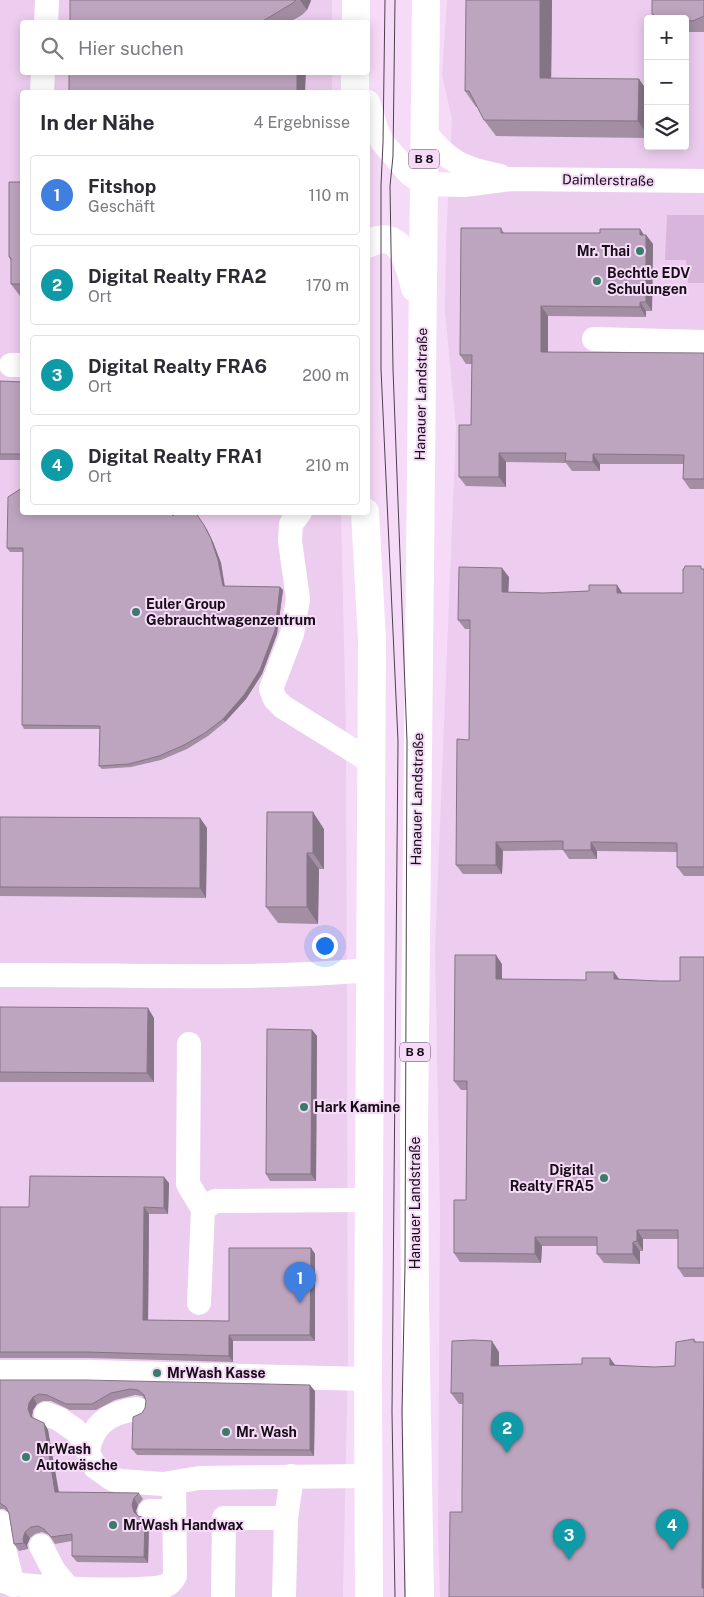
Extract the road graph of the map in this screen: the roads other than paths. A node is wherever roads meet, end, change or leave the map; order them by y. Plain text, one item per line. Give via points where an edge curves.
1 (47, 0) edge
2 (356, 0) edge
3 (426, 0) edge
4 (46, 20) edge
5 (356, 20) edge
6 (43, 75) edge
7 (355, 75) edge
8 (360, 75) edge
9 (42, 90) edge
10 (355, 90) edge
11 (364, 90) edge
12 (370, 108) edge
13 (424, 131) junction
14 (511, 179) junction
15 (704, 181) edge
16 (424, 184) junction
17 (370, 243) edge
18 (422, 319) junction
19 (594, 339) dead end
20 (704, 342) edge
21 (298, 515) edge
22 (365, 515) edge
23 (370, 761) junction
24 (369, 970) junction
25 (0, 975) edge
26 (189, 1044) dead end
27 (369, 1200) junction
28 (203, 1209) junction
29 (199, 1303) dead end
30 (0, 1372) edge
31 (368, 1379) junction
32 (137, 1409) dead end
33 (46, 1414) dead end
34 (88, 1450) junction
35 (291, 1476) junction
36 (368, 1476) junction
37 (174, 1483) junction
38 (150, 1511) dead end
39 (174, 1511) junction
40 (286, 1518) junction
41 (0, 1522) edge
42 (41, 1546) dead end
43 (7, 1582) edge
44 (68, 1588) junction
45 (160, 1593) edge
46 (222, 1597) edge
47 (284, 1597) edge
48 (369, 1597) edge
49 (420, 1597) edge

1 - 4 street
2 - 5 main road
3 - 13 main road, Hanauer Landstraße / B 8
6 - 9 street
7 - 10 main road
8 - 11 street
12 - 16 street via 384,142 409,173
13 - 14 street, Daimlerstraße via 438,150 465,167
13 - 16 main road, Hanauer Landstraße / B 8
14 - 15 street, Daimlerstraße
14 - 16 street, Daimlerstraße via 464,185
16 - 18 main road, Hanauer Landstraße / B 8
17 - 18 main road via 386,239 401,248 410,267
18 - 49 main road, Hanauer Landstraße / B 8 via 414,1119
19 - 20 street
21 - 23 street via 292,524 290,541 298,599 294,625 271,689 275,700 283,707
22 - 23 main road via 372,640
23 - 24 main road
24 - 25 street via 262,976
24 - 27 main road
26 - 28 street via 188,1184
27 - 28 street via 215,1201
27 - 31 main road
28 - 29 street
30 - 31 street
31 - 36 main road
32 - 34 street via 122,1411 106,1419 94,1433
33 - 34 street via 75,1430
34 - 37 street via 95,1467 112,1479
35 - 36 street
35 - 37 street via 199,1478
35 - 40 street
36 - 48 main road
37 - 39 street
38 - 39 street
39 - 45 street via 175,1576
40 - 46 street via 224,1518
40 - 47 street
41 - 43 street
42 - 44 street
43 - 44 street
44 - 45 street

